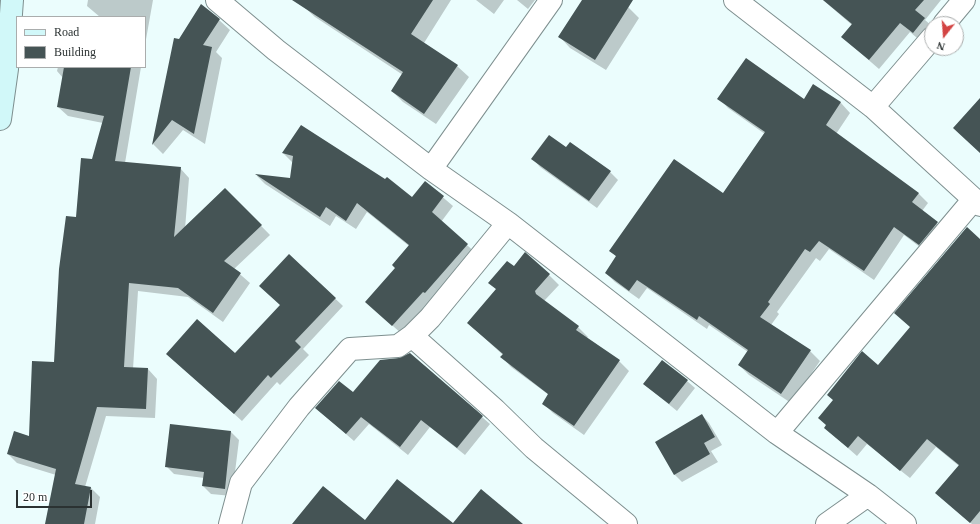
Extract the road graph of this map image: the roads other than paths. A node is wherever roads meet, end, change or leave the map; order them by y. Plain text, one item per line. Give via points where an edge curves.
1 (12, 0) edge
2 (217, 0) edge
3 (551, 0) edge
4 (735, 0) edge
5 (964, 0) edge
6 (951, 16) edge
7 (924, 47) edge
8 (873, 107) junction
9 (0, 120) edge
10 (431, 169) junction
11 (977, 202) edge
12 (508, 223) junction
13 (412, 336) junction
14 (777, 433) junction
15 (868, 495) junction
16 (230, 524) edge
17 (626, 524) edge
18 (827, 524) edge
19 (905, 524) edge

1 - 9 main road
2 - 10 street via 276,50
3 - 10 street
4 - 8 street
5 - 6 street
7 - 8 street
8 - 11 street
10 - 12 street
11 - 14 street
12 - 13 street via 430,318
12 - 14 street
13 - 16 street via 398,346 350,349 299,407 241,484
13 - 17 street via 534,448
14 - 15 street
15 - 18 street
15 - 19 street

